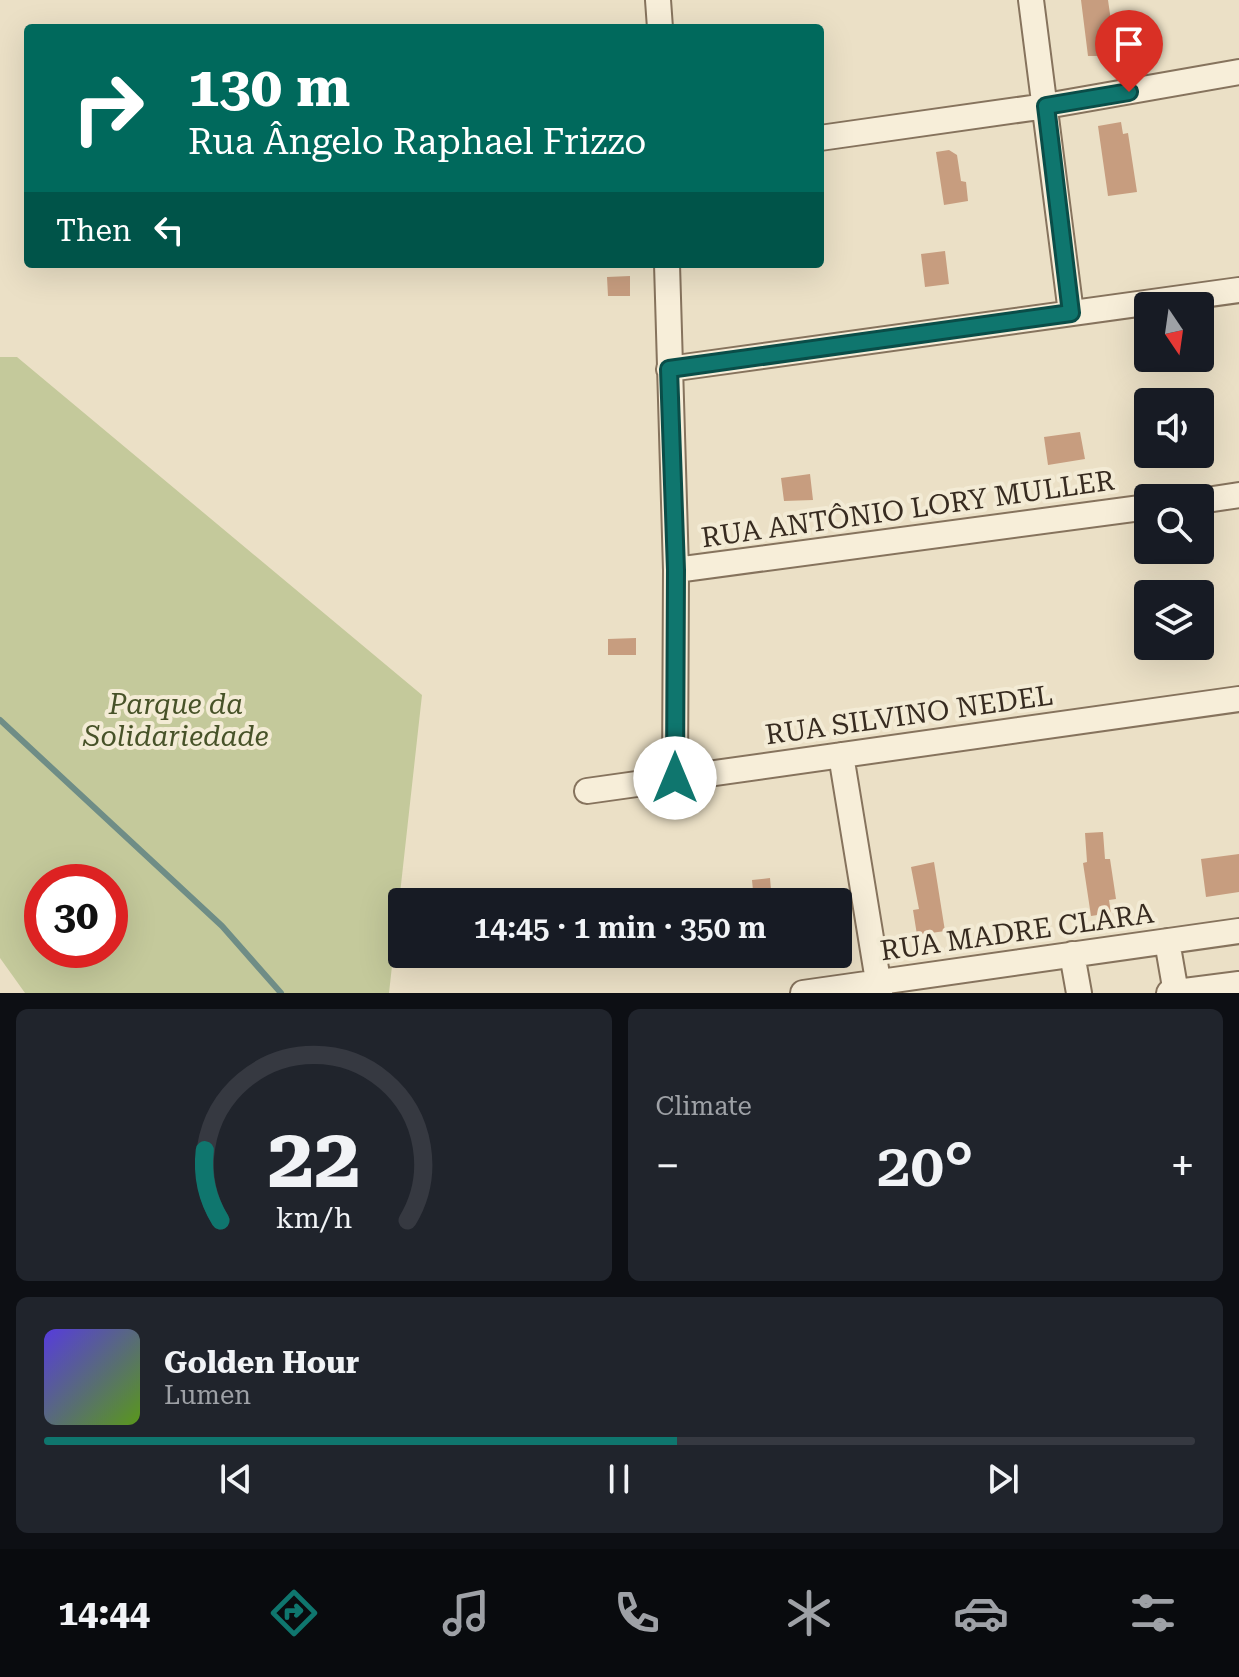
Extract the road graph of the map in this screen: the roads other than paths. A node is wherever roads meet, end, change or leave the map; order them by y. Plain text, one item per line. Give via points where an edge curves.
1 (658, 0) edge
2 (1031, 0) edge
3 (660, 24) edge
4 (1239, 72) edge
5 (1046, 106) junction
6 (824, 137) edge
7 (667, 268) edge
8 (1239, 290) edge
9 (1071, 313) junction
10 (669, 369) junction
11 (1239, 495) edge
12 (1214, 499) edge
13 (1134, 509) edge
14 (676, 570) junction
15 (1239, 699) edge
16 (841, 755) junction
17 (675, 778) junction
18 (587, 791) dead end
19 (1239, 931) edge
20 (1167, 941) junction
21 (1064, 955) junction
22 (1239, 984) edge
23 (880, 988) edge
24 (1176, 992) edge
25 (803, 993) edge
26 (1062, 993) edge
27 (1079, 993) edge
28 (1169, 993) edge

1 - 3 street
2 - 5 street
4 - 5 street
5 - 6 street
5 - 9 street
7 - 10 street
8 - 9 street
9 - 10 street
10 - 14 street
11 - 12 street
13 - 14 street, RUA ANTÔNIO LORY MULLER
14 - 17 street
15 - 16 street, RUA SILVINO NEDEL
16 - 17 street, RUA SILVINO NEDEL
16 - 23 street
17 - 18 street, RUA SILVINO NEDEL
19 - 20 street, RUA MADRE CLARA
20 - 21 street, RUA MADRE CLARA
20 - 24 street
21 - 23 street, RUA MADRE CLARA
21 - 26 street
21 - 27 street
22 - 24 street
23 - 25 street, RUA MADRE CLARA
24 - 28 street

